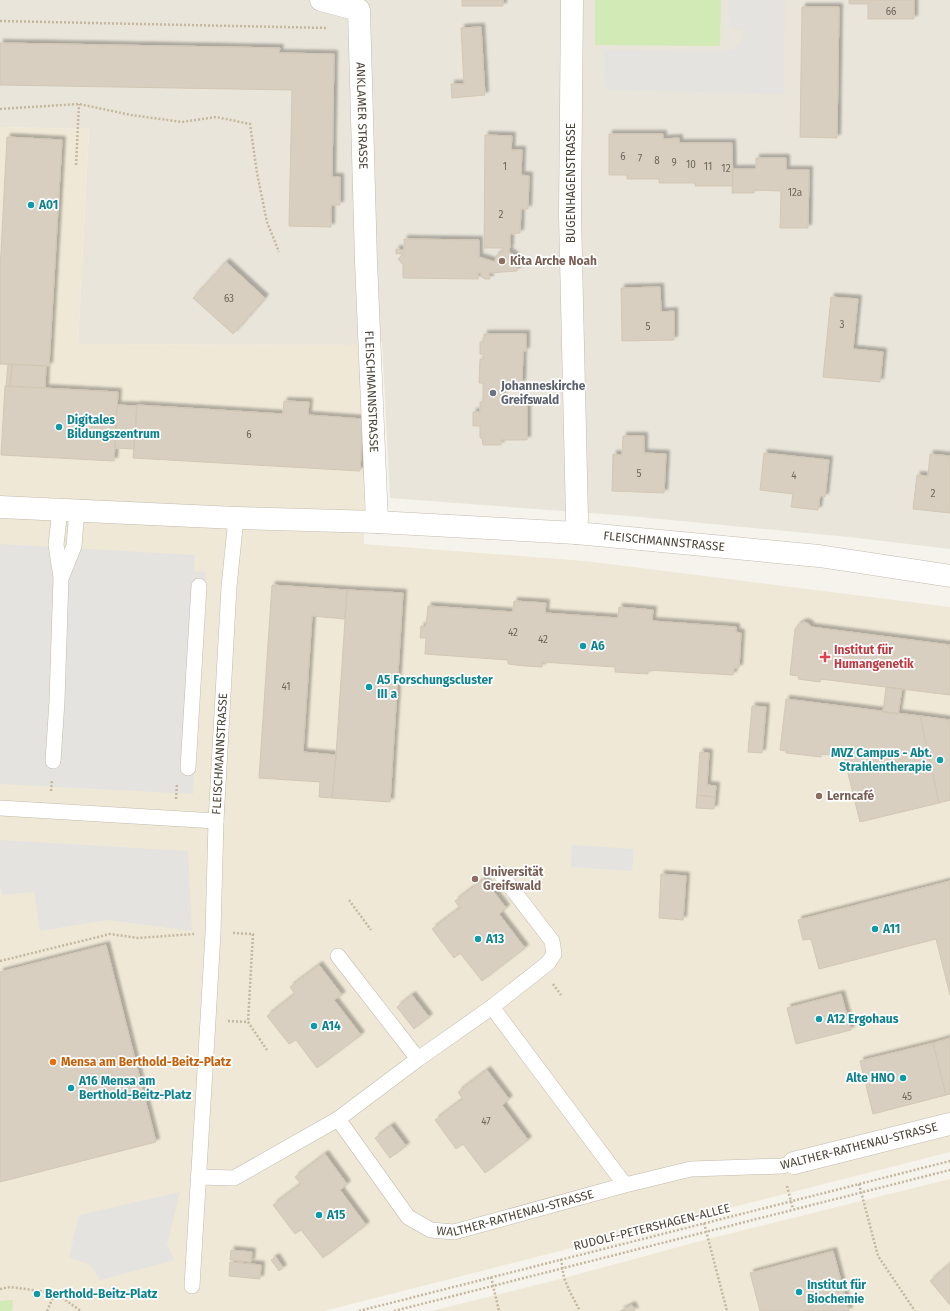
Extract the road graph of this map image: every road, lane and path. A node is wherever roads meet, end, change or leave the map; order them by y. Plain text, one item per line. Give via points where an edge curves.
1 (321, 0) edge
2 (572, 0) edge
3 (0, 21) edge
4 (333, 28) dead end
5 (79, 104) junction
6 (0, 108) edge
7 (76, 165) dead end
8 (279, 252) dead end
9 (366, 261) joint
10 (0, 507) edge
11 (68, 510) junction
12 (236, 518) junction
13 (377, 522) junction
14 (576, 533) junction
15 (950, 576) edge
16 (199, 586) dead end
17 (53, 761) joint
18 (188, 768) dead end
19 (177, 782) dead end
20 (0, 808) edge
21 (50, 811) junction
22 (174, 818) junction
23 (216, 821) junction
24 (500, 873) dead end
25 (348, 900) dead end
26 (371, 930) dead end
27 (213, 933) junction
28 (338, 956) dead end
29 (0, 961) edge
30 (492, 1007) junction
31 (208, 1020) junction
32 (248, 1022) junction
33 (267, 1050) dead end
34 (418, 1059) junction
35 (338, 1119) junction
36 (950, 1124) edge
37 (950, 1161) edge
38 (794, 1163) joint
39 (950, 1170) edge
40 (198, 1176) junction
41 (859, 1184) junction
42 (625, 1185) junction
43 (861, 1192) junction
44 (791, 1200) junction
45 (793, 1209) junction
46 (704, 1223) junction
47 (706, 1232) junction
48 (561, 1259) junction
49 (563, 1269) junction
50 (491, 1277) junction
51 (192, 1286) dead end
52 (493, 1286) junction
53 (0, 1289) edge
54 (55, 1293) junction
55 (47, 1311) edge
56 (81, 1311) edge
57 (359, 1311) edge
58 (394, 1311) edge
59 (499, 1311) edge
60 (580, 1311) edge
61 (726, 1311) edge
62 (915, 1311) edge

1 - 9 street, ANKLAMER STRASSE via 359,10
2 - 14 street, BUGENHAGENSTRASSE via 570,215
3 - 4 path
5 - 6 path
5 - 7 path
5 - 8 path via 182,122 216,117 250,124 267,222
9 - 13 street, FLEISCHMANNSTRASSE
10 - 11 street, FLEISCHMANNSTRASSE
11 - 12 street, FLEISCHMANNSTRASSE
11 - 17 lane via 74,546 61,577
12 - 13 street, FLEISCHMANNSTRASSE
12 - 23 lane, FLEISCHMANNSTRASSE
13 - 14 street, FLEISCHMANNSTRASSE
14 - 15 street, FLEISCHMANNSTRASSE via 819,556
16 - 18 lane
17 - 21 path
19 - 22 path
20 - 21 lane, FLEISCHMANNSTRASSE
21 - 22 lane, FLEISCHMANNSTRASSE
22 - 23 lane, FLEISCHMANNSTRASSE
23 - 27 lane
24 - 30 lane via 552,942 554,954 548,964
25 - 26 path
27 - 29 path via 138,938 110,934
27 - 31 lane
27 - 32 path via 253,934
28 - 34 lane
30 - 34 lane
30 - 42 lane
31 - 32 path
31 - 40 lane
32 - 33 path
34 - 35 lane
35 - 40 lane via 234,1178
35 - 42 lane, WALTHER-RATHENAU-STRASSE via 408,1217 431,1230 454,1232
36 - 38 street, WALTHER-RATHENAU-STRASSE
37 - 41 path, RUDOLF-PETERSHAGEN-ALLEE
38 - 42 lane, WALTHER-RATHENAU-STRASSE via 782,1166 691,1169
39 - 43 path
40 - 51 lane
41 - 43 path
41 - 44 path, RUDOLF-PETERSHAGEN-ALLEE
43 - 45 path
43 - 62 path via 878,1256
44 - 45 path
44 - 46 path, RUDOLF-PETERSHAGEN-ALLEE
45 - 47 path
46 - 47 path
46 - 48 path, RUDOLF-PETERSHAGEN-ALLEE
47 - 49 path
47 - 61 path
48 - 49 path
48 - 50 path, RUDOLF-PETERSHAGEN-ALLEE
49 - 52 path
49 - 60 path via 564,1278
50 - 52 path
50 - 57 path, RUDOLF-PETERSHAGEN-ALLEE
52 - 58 path
52 - 59 path
53 - 54 path via 10,1287
54 - 55 path
54 - 56 path

